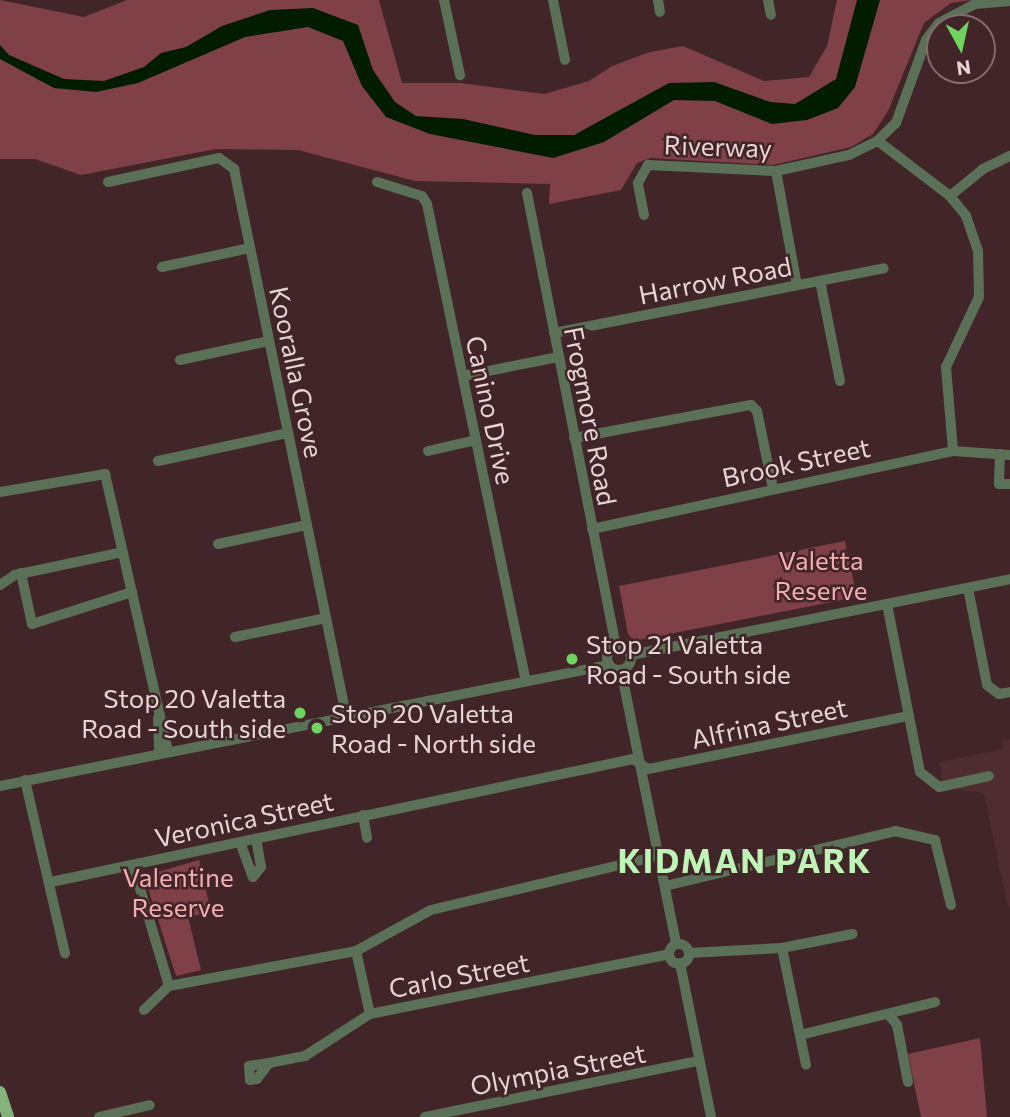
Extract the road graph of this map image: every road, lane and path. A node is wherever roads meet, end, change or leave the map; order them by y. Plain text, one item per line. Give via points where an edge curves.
1 (444, 0) edge
2 (553, 0) edge
3 (658, 0) edge
4 (768, 0) edge
5 (1010, 1) edge
6 (660, 12) dead end
7 (771, 16) dead end
8 (565, 60) dead end
9 (460, 75) dead end
10 (878, 141) junction
11 (1010, 156) edge
12 (776, 171) junction
13 (108, 182) dead end
14 (377, 182) dead end
15 (527, 193) dead end
16 (950, 196) junction
17 (645, 215) dead end
18 (250, 247) junction
19 (162, 267) dead end
20 (884, 268) dead end
21 (820, 281) junction
22 (797, 285) junction
23 (554, 333) junction
24 (269, 341) junction
25 (558, 357) junction
26 (180, 360) dead end
27 (463, 376) junction
28 (840, 381) dead end
29 (288, 433) junction
30 (574, 438) junction
31 (476, 440) junction
32 (428, 451) dead end
33 (953, 451) junction
34 (1005, 454) edge
35 (158, 461) dead end
36 (1010, 484) edge
37 (773, 488) junction
38 (0, 492) edge
39 (307, 525) junction
40 (592, 529) junction
41 (218, 544) dead end
42 (123, 552) junction
43 (21, 573) junction
44 (1010, 579) edge
45 (0, 585) edge
46 (968, 588) junction
47 (131, 592) junction
48 (887, 604) junction
49 (326, 618) junction
50 (235, 637) dead end
51 (616, 646) junction
52 (631, 655) junction
53 (608, 661) junction
54 (621, 670) junction
55 (525, 679) junction
56 (1010, 692) edge
57 (346, 715) junction
58 (909, 716) junction
59 (163, 752) junction
60 (640, 764) junction
61 (989, 775) dead end
62 (25, 780) junction
63 (0, 786) edge
64 (363, 815) junction
65 (256, 838) junction
66 (367, 838) dead end
67 (240, 842) junction
68 (658, 856) junction
69 (133, 865) junction
70 (51, 881) junction
71 (665, 886) junction
72 (951, 905) dead end
73 (853, 934) dead end
74 (676, 944) junction
75 (782, 948) junction
76 (356, 951) junction
77 (65, 953) dead end
78 (688, 953) junction
79 (669, 954) junction
80 (680, 964) junction
81 (169, 986) junction
82 (935, 1002) dead end
83 (144, 1010) dead end
84 (370, 1014) junction
85 (889, 1015) junction
86 (800, 1035) junction
87 (699, 1061) junction
88 (269, 1063) dead end
89 (806, 1065) dead end
90 (908, 1082) dead end
91 (0, 1092) edge
92 (150, 1105) dead end
93 (8, 1117) edge
94 (99, 1117) edge
95 (425, 1117) edge
96 (711, 1117) edge

1 - 9 street
2 - 8 street
3 - 6 street
4 - 7 street
5 - 10 street, Riverway via 975,5 939,23 926,40 896,123
10 - 12 street, Riverway via 849,155
10 - 16 street
11 - 16 street via 983,169
12 - 17 street, Riverway via 648,165 638,183
12 - 22 street
13 - 18 street, Kooralla Grove via 227,160 234,169
14 - 27 street, Canino Drive via 422,197 427,204
15 - 23 street, Frogmore Road
16 - 33 street via 973,231 981,274 971,318 946,367
18 - 19 street
18 - 24 street, Kooralla Grove
20 - 21 street, Harrow Road
21 - 22 street, Harrow Road
21 - 28 street
22 - 23 street, Harrow Road
23 - 25 street, Frogmore Road
24 - 26 street
24 - 29 street, Kooralla Grove
25 - 27 street
25 - 30 street, Frogmore Road
27 - 31 street, Canino Drive
29 - 35 street
29 - 39 street, Kooralla Grove
30 - 37 street via 751,405 757,411
30 - 40 street, Frogmore Road
31 - 32 street
31 - 55 street, Canino Drive
33 - 34 street, Brook Street
33 - 37 street, Brook Street
34 - 36 street via 999,484
37 - 40 street, Brook Street
38 - 42 street via 105,474
39 - 41 street
39 - 49 street, Kooralla Grove
40 - 51 street, Frogmore Road
42 - 43 street
42 - 47 street
43 - 45 street
43 - 47 street via 32,624
44 - 46 street
46 - 48 street
46 - 56 street via 987,685 999,694
47 - 59 street
48 - 52 street
48 - 58 street
49 - 50 street
49 - 57 street, Kooralla Grove
51 - 52 street
51 - 53 street
52 - 54 street
53 - 54 street
53 - 55 street
54 - 60 street
55 - 57 street
57 - 59 street
58 - 60 street, Alfrina Street via 648,769
58 - 61 street via 926,782 939,787
59 - 62 street
60 - 64 street, Veronica Street via 633,759
60 - 68 street
62 - 63 street
62 - 70 street
64 - 65 street, Veronica Street
64 - 66 street, Veronica Street
65 - 67 street, Veronica Street
65 - 67 street via 261,867 253,877
67 - 69 street, Veronica Street
68 - 71 street
68 - 76 street via 431,909
69 - 70 street, Veronica Street
69 - 81 street
70 - 77 street
71 - 72 street via 895,831 935,840
71 - 74 street
73 - 75 street
74 - 78 street
74 - 79 street
75 - 78 street
75 - 86 street
76 - 81 street
76 - 84 street
78 - 80 street
79 - 80 street
79 - 84 street, Carlo Street
80 - 87 street
81 - 83 street
82 - 85 street
84 - 88 street, Carlo Street via 305,1056
85 - 86 street
85 - 90 street via 897,1025
86 - 89 street
87 - 95 street, Olympia Street
87 - 96 street
91 - 93 main road
92 - 94 street

